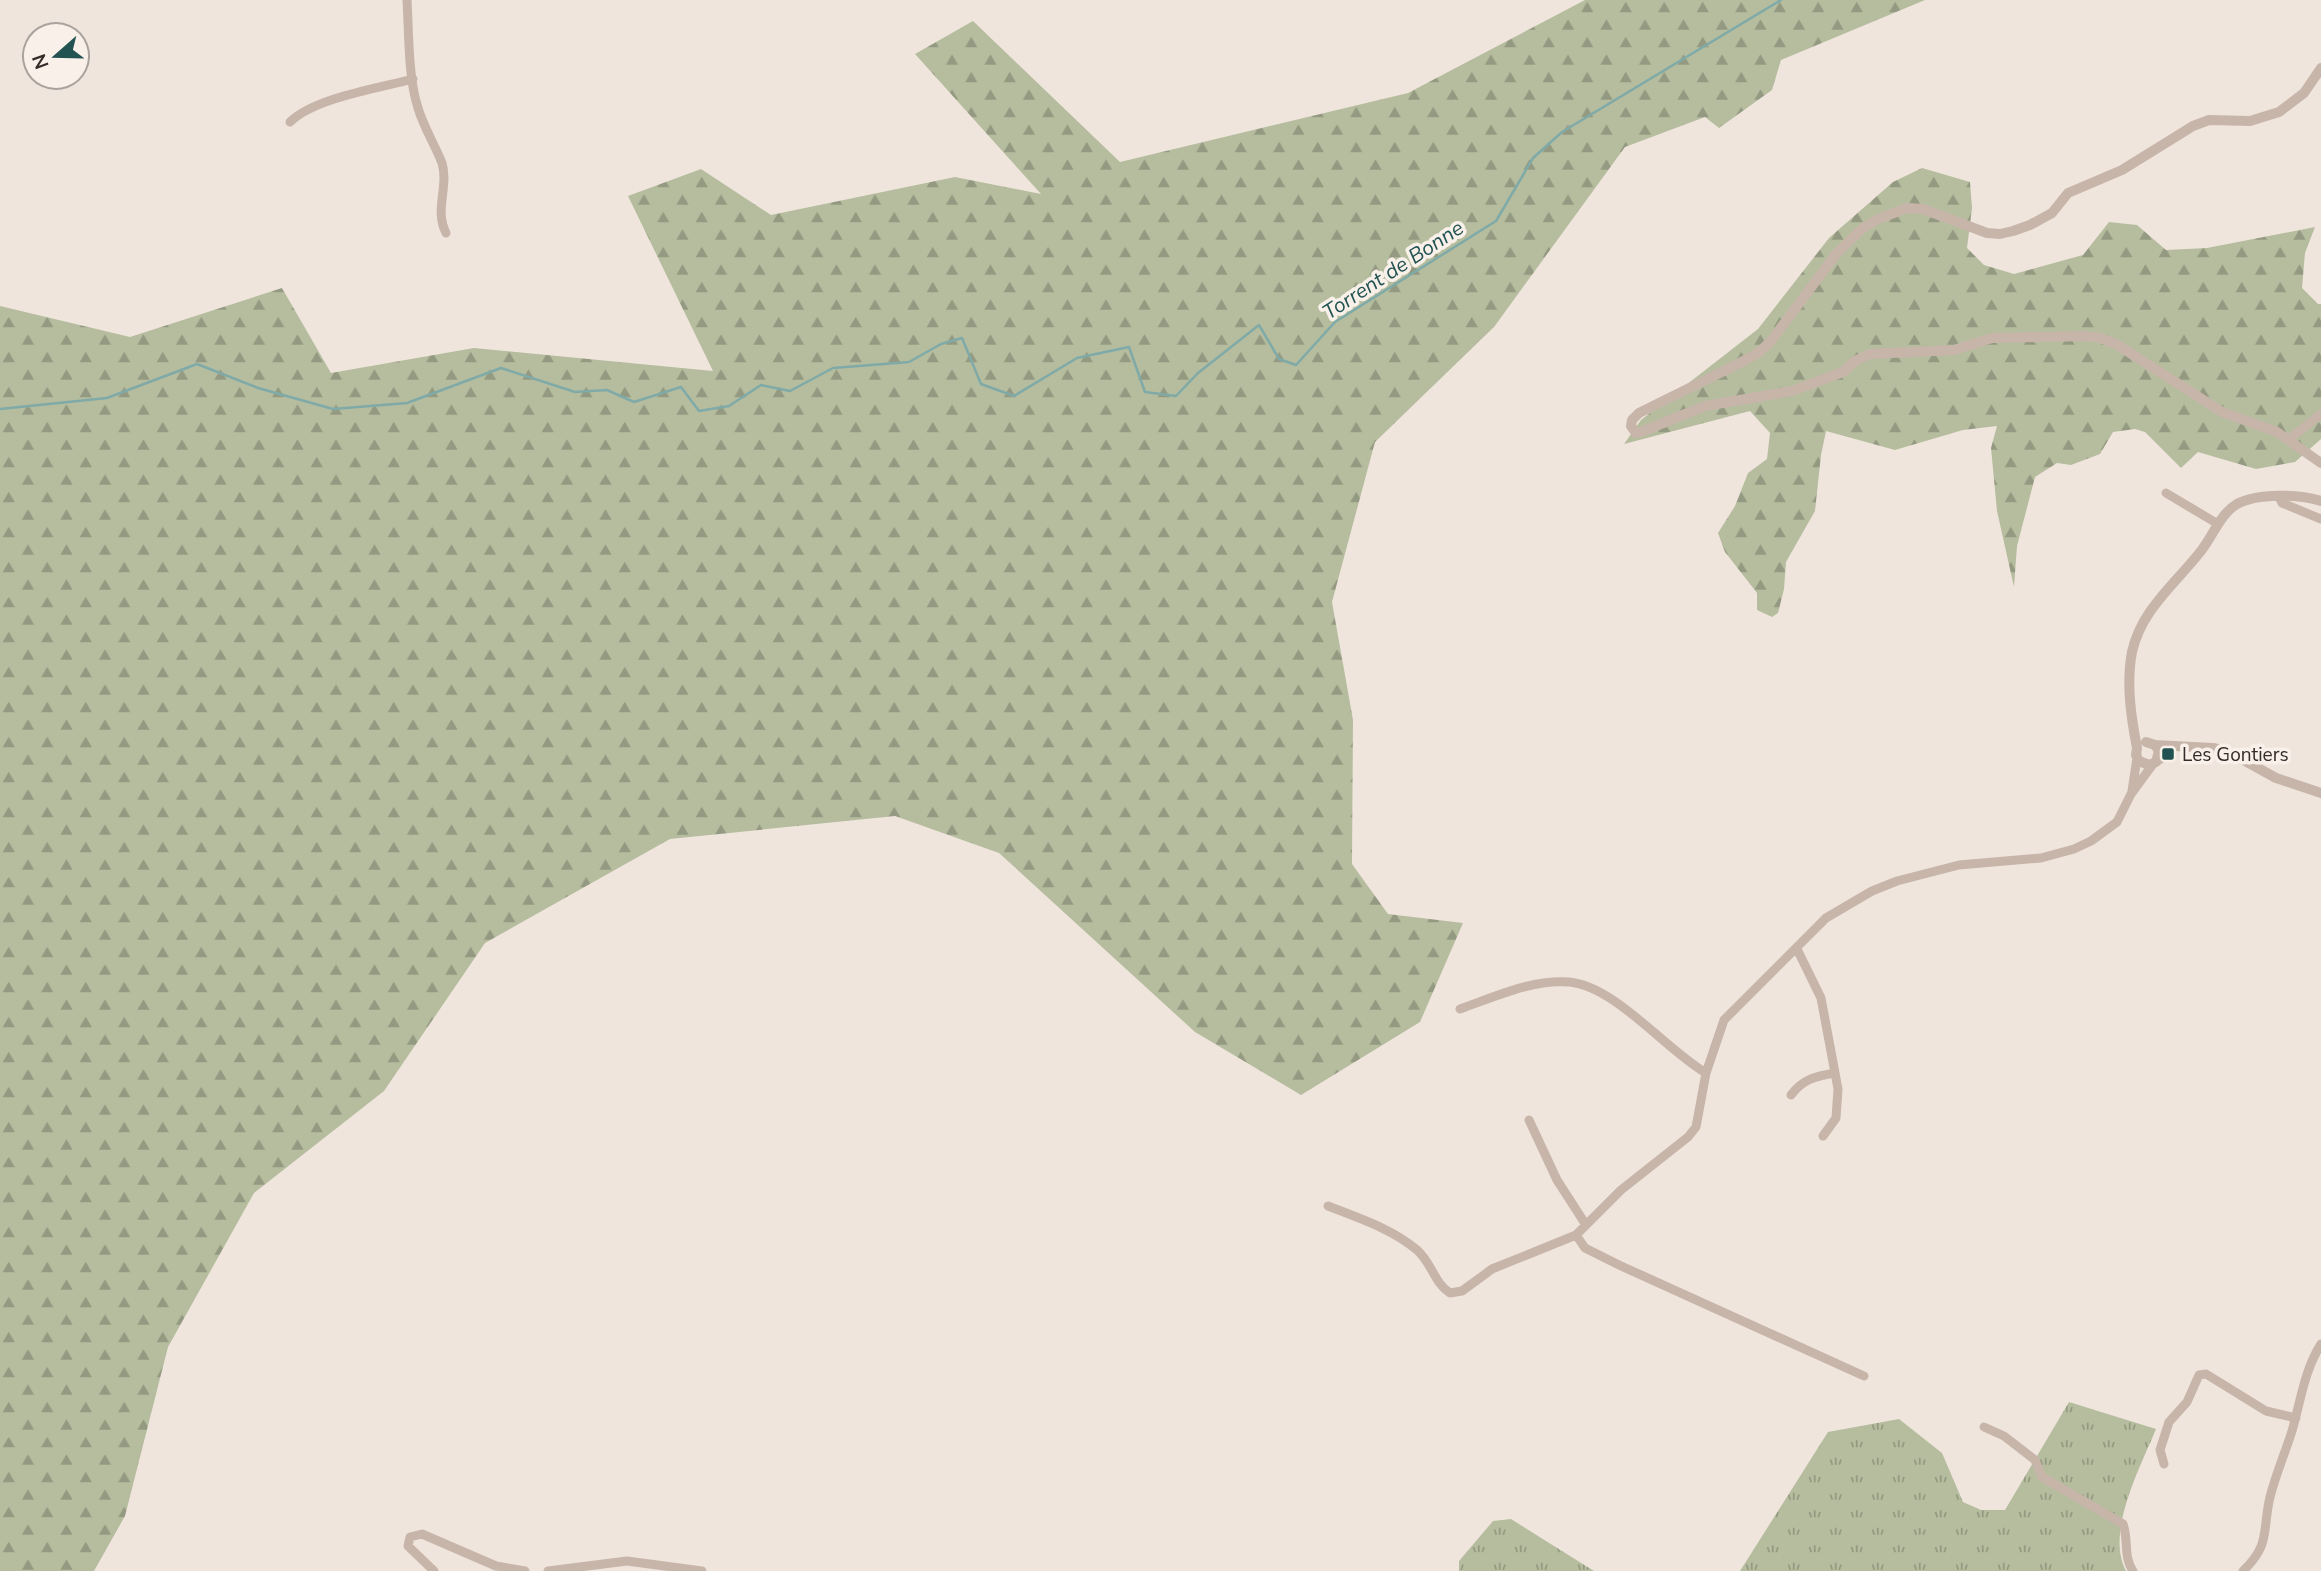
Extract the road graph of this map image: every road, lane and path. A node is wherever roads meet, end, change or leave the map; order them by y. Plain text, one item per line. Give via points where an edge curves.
1 (407, 0) edge
2 (2321, 68) edge
3 (413, 79) junction
4 (290, 122) dead end
5 (446, 233) dead end
6 (2321, 414) edge
7 (2288, 440) junction
8 (2321, 463) edge
9 (2166, 493) dead end
10 (2278, 496) junction
11 (2321, 501) edge
12 (2321, 519) edge
13 (2218, 524) junction
14 (2188, 747) junction
15 (2144, 748) junction
16 (2168, 754) joint
17 (2154, 763) junction
18 (2321, 793) edge
19 (2132, 794) junction
20 (1797, 949) junction
21 (1460, 1009) dead end
22 (1706, 1073) junction
23 (1835, 1073) junction
24 (1791, 1095) dead end
25 (1530, 1120) dead end
26 (1823, 1136) dead end
27 (1328, 1206) dead end
28 (1586, 1225) junction
29 (1576, 1235) junction
30 (2321, 1344) edge
31 (1864, 1376) dead end
32 (2296, 1418) junction
33 (1984, 1427) dead end
34 (2164, 1464) dead end
35 (434, 1571) edge
36 (525, 1571) edge
37 (548, 1571) edge
38 (702, 1571) edge
39 (2133, 1571) edge
40 (2243, 1571) edge

1 - 3 street
2 - 7 street via 2304,93 2279,112 2250,121 2209,120 2193,127 2122,170 2068,193 2052,213 2013,231 1987,233 1923,209 1907,208 1878,219 1836,254 1758,353 1632,420 1633,430 1641,432 1706,406 1792,391 1843,372 1870,354 1954,350 1992,338 2086,336 2116,344 2222,412
3 - 4 street via 315,105
3 - 5 street via 416,106 442,163 440,212
6 - 7 street
7 - 8 street
9 - 13 street
10 - 11 street
10 - 12 street via 2282,503
10 - 13 street via 2236,504
13 - 15 street via 2156,602 2133,649 2129,677 2133,717
14 - 15 street
14 - 16 street
14 - 18 street via 2227,751 2276,778
15 - 17 street via 2159,755
15 - 17 street via 2142,764
15 - 19 street
16 - 17 street
17 - 19 street
19 - 20 street via 2117,822 2074,849 2041,858 1959,866 1897,881 1840,908
20 - 22 street via 1724,1020
20 - 23 street via 1821,998
21 - 22 street via 1517,988 1568,982 1586,986 1602,993
22 - 28 street via 1696,1127
23 - 24 street via 1815,1076
23 - 26 street via 1836,1118
25 - 28 street via 1557,1180
27 - 29 street via 1375,1224 1419,1251 1439,1286 1450,1293 1462,1291 1506,1262
28 - 29 street
29 - 31 street via 1585,1248 1619,1265
30 - 32 street via 2307,1370
32 - 34 street via 2266,1411 2206,1374 2199,1375 2187,1402 2169,1422 2160,1450
32 - 40 street via 2274,1484 2262,1546
33 - 39 street via 2035,1460 2042,1477 2123,1524 2126,1557
35 - 36 street via 408,1546 410,1536 422,1534 496,1566
37 - 38 street via 627,1560

